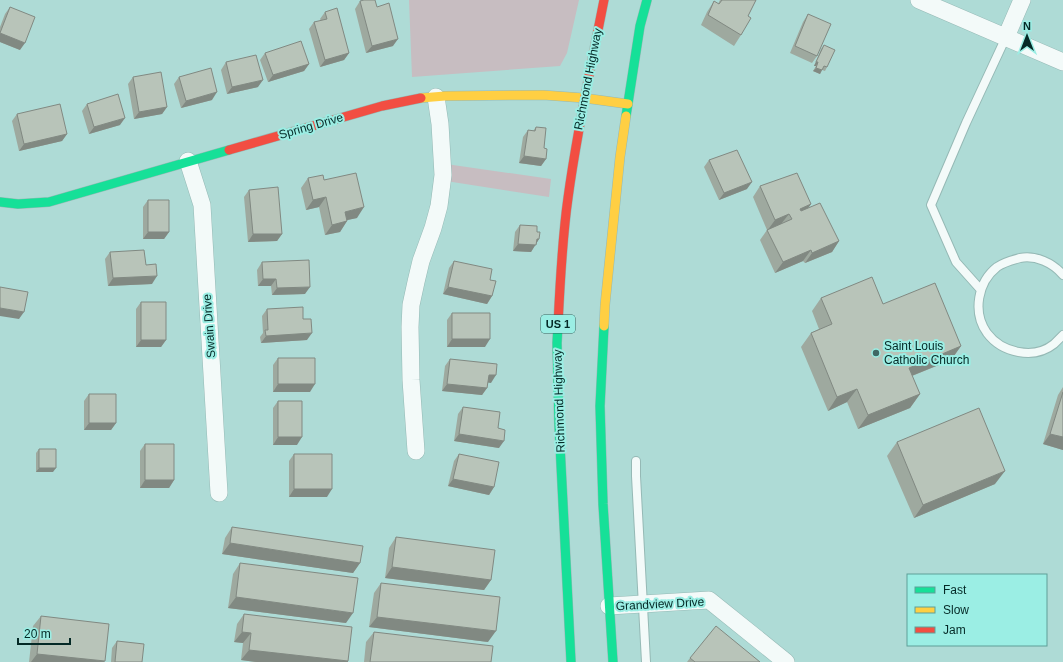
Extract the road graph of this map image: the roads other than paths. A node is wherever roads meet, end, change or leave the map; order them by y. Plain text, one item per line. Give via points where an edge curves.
1 (604, 0) edge
2 (647, 0) edge
3 (919, 0) edge
4 (1022, 0) edge
5 (1006, 37) junction
6 (1063, 62) edge
7 (436, 97) junction
8 (584, 98) junction
9 (628, 104) junction
10 (188, 161) junction
11 (0, 202) edge
12 (1063, 274) edge
13 (981, 290) junction
14 (1063, 335) edge
15 (416, 451) dead end
16 (636, 461) dead end
17 (219, 493) dead end
18 (643, 604) junction
19 (609, 606) junction
20 (571, 662) edge
21 (613, 662) edge
22 (646, 662) edge
23 (786, 662) edge

1 - 8 main road, Richmond Highway / US 1
2 - 9 main road via 640,26
3 - 5 street
4 - 5 street
5 - 6 street
5 - 13 lane via 931,205 956,262
7 - 8 main road, Spring Drive via 543,95
7 - 10 main road, Spring Drive via 417,98 382,106
7 - 15 street via 443,175 439,206 421,261 410,320
8 - 9 main road, Spring Drive
8 - 20 main road, Richmond Highway / US 1 via 568,199 557,343
9 - 19 main road via 605,301 600,406
10 - 11 main road, Spring Drive via 49,202
10 - 17 street, Swain Drive via 202,205
12 - 13 lane via 1051,264 1024,257 1010,260 997,267 987,277
13 - 14 lane via 978,304 980,319 986,332 996,343 1009,350 1024,353 1039,351 1054,344
16 - 18 lane
18 - 19 street, Grandview Drive
18 - 22 lane
18 - 23 street, Grandview Drive via 709,600
19 - 21 main road

